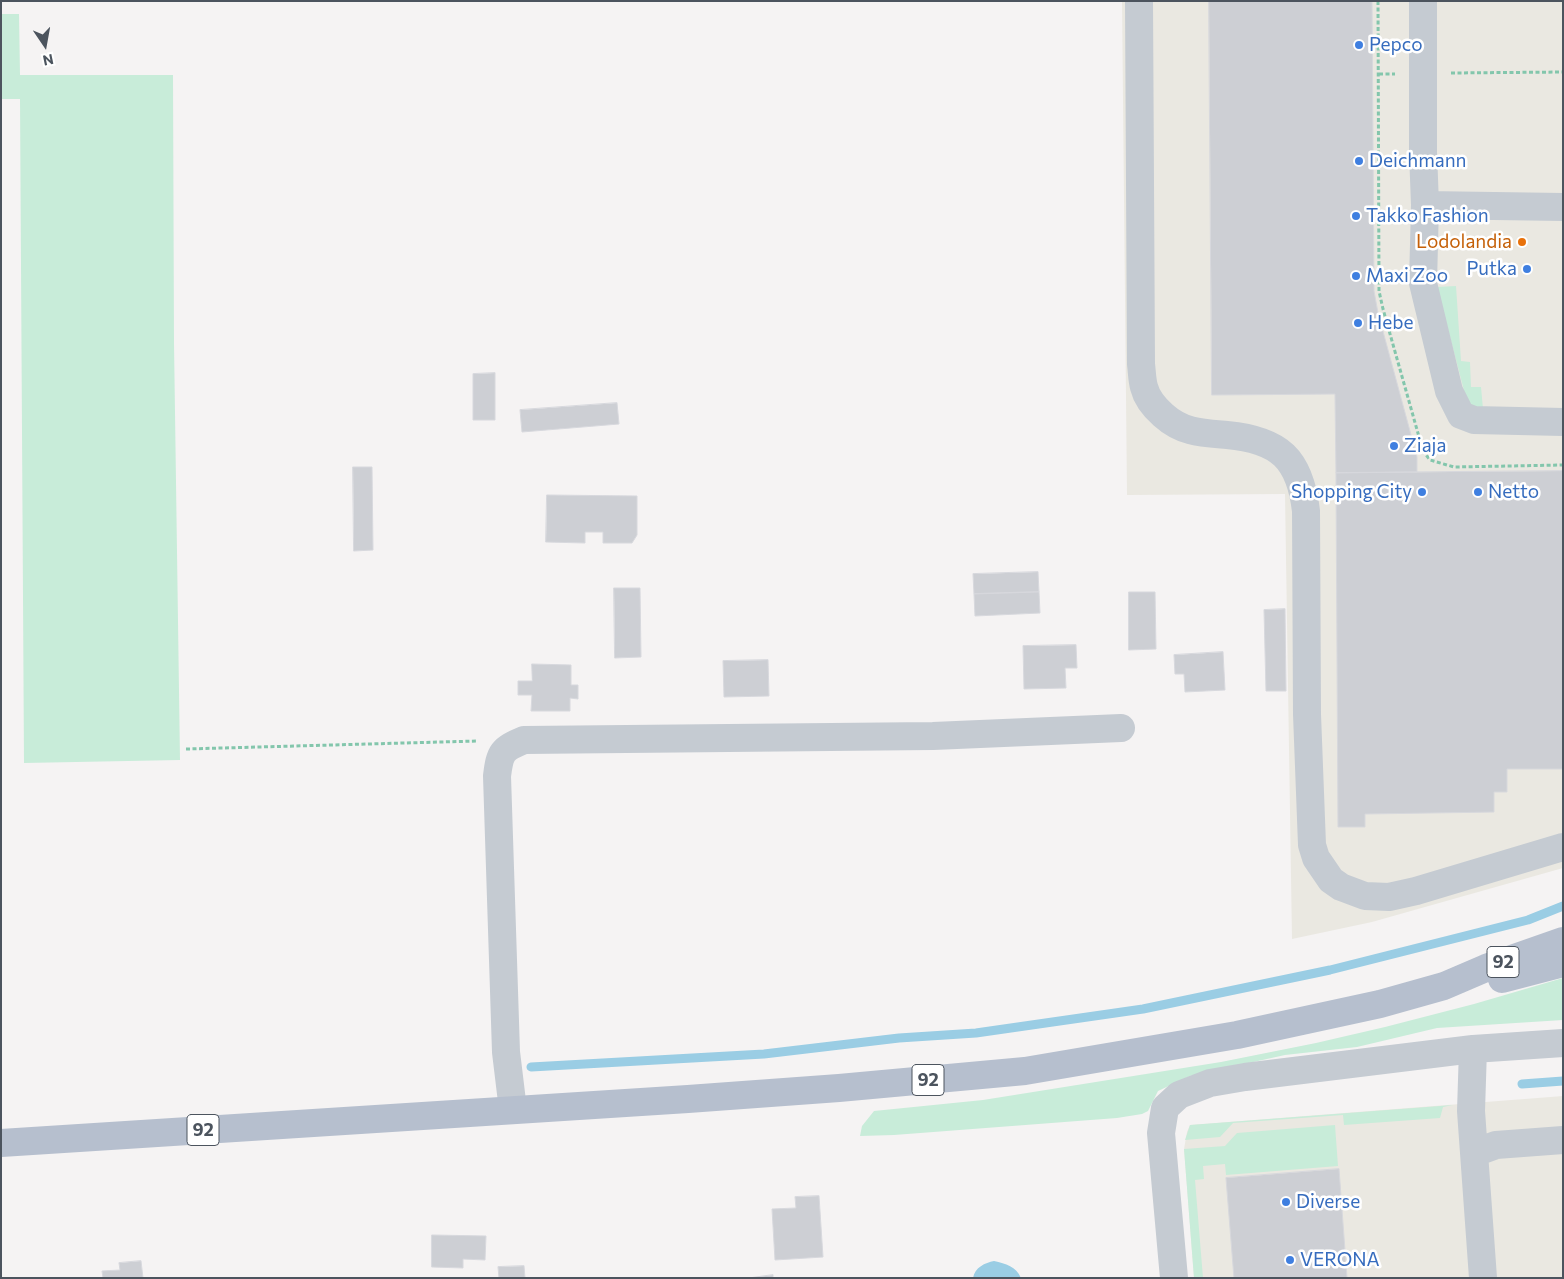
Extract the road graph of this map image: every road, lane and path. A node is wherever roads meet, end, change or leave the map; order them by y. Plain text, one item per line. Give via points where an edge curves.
1 (1139, 1) edge
2 (1423, 1) edge
3 (1563, 72) edge
4 (1423, 73) junction
5 (1379, 74) dead end
6 (1425, 205) junction
7 (1563, 207) edge
8 (1563, 422) edge
9 (1121, 728) dead end
10 (186, 749) dead end
11 (502, 752) junction
12 (1563, 847) edge
13 (1563, 941) edge
14 (1563, 963) edge
15 (1444, 986) junction
16 (1563, 1043) edge
17 (1473, 1049) junction
18 (513, 1110) junction
19 (1563, 1140) edge
20 (1, 1143) edge
21 (1474, 1153) junction
22 (1174, 1278) edge
23 (1482, 1278) edge

1 - 12 street via 1141,364 1144,388 1153,406 1172,423 1192,432 1269,444 1296,469 1306,511 1307,714 1312,844 1316,858 1331,880 1341,887 1365,896 1389,897
2 - 4 street
3 - 4 path
4 - 5 path
4 - 6 street
6 - 7 street
6 - 8 street via 1423,283 1449,391 1461,415 1474,420
9 - 11 street via 933,736 524,740
10 - 11 path via 480,741
11 - 18 street via 497,776 506,1052
13 - 15 main road, 92
14 - 15 main road, 92 via 1492,981
15 - 18 main road, 92 via 1380,1004 1237,1035 1025,1071 839,1088
16 - 17 street
17 - 21 street via 1471,1111
17 - 22 street via 1245,1077 1179,1095 1166,1108 1161,1133
18 - 20 main road, 92
19 - 21 street via 1496,1145
21 - 23 street

